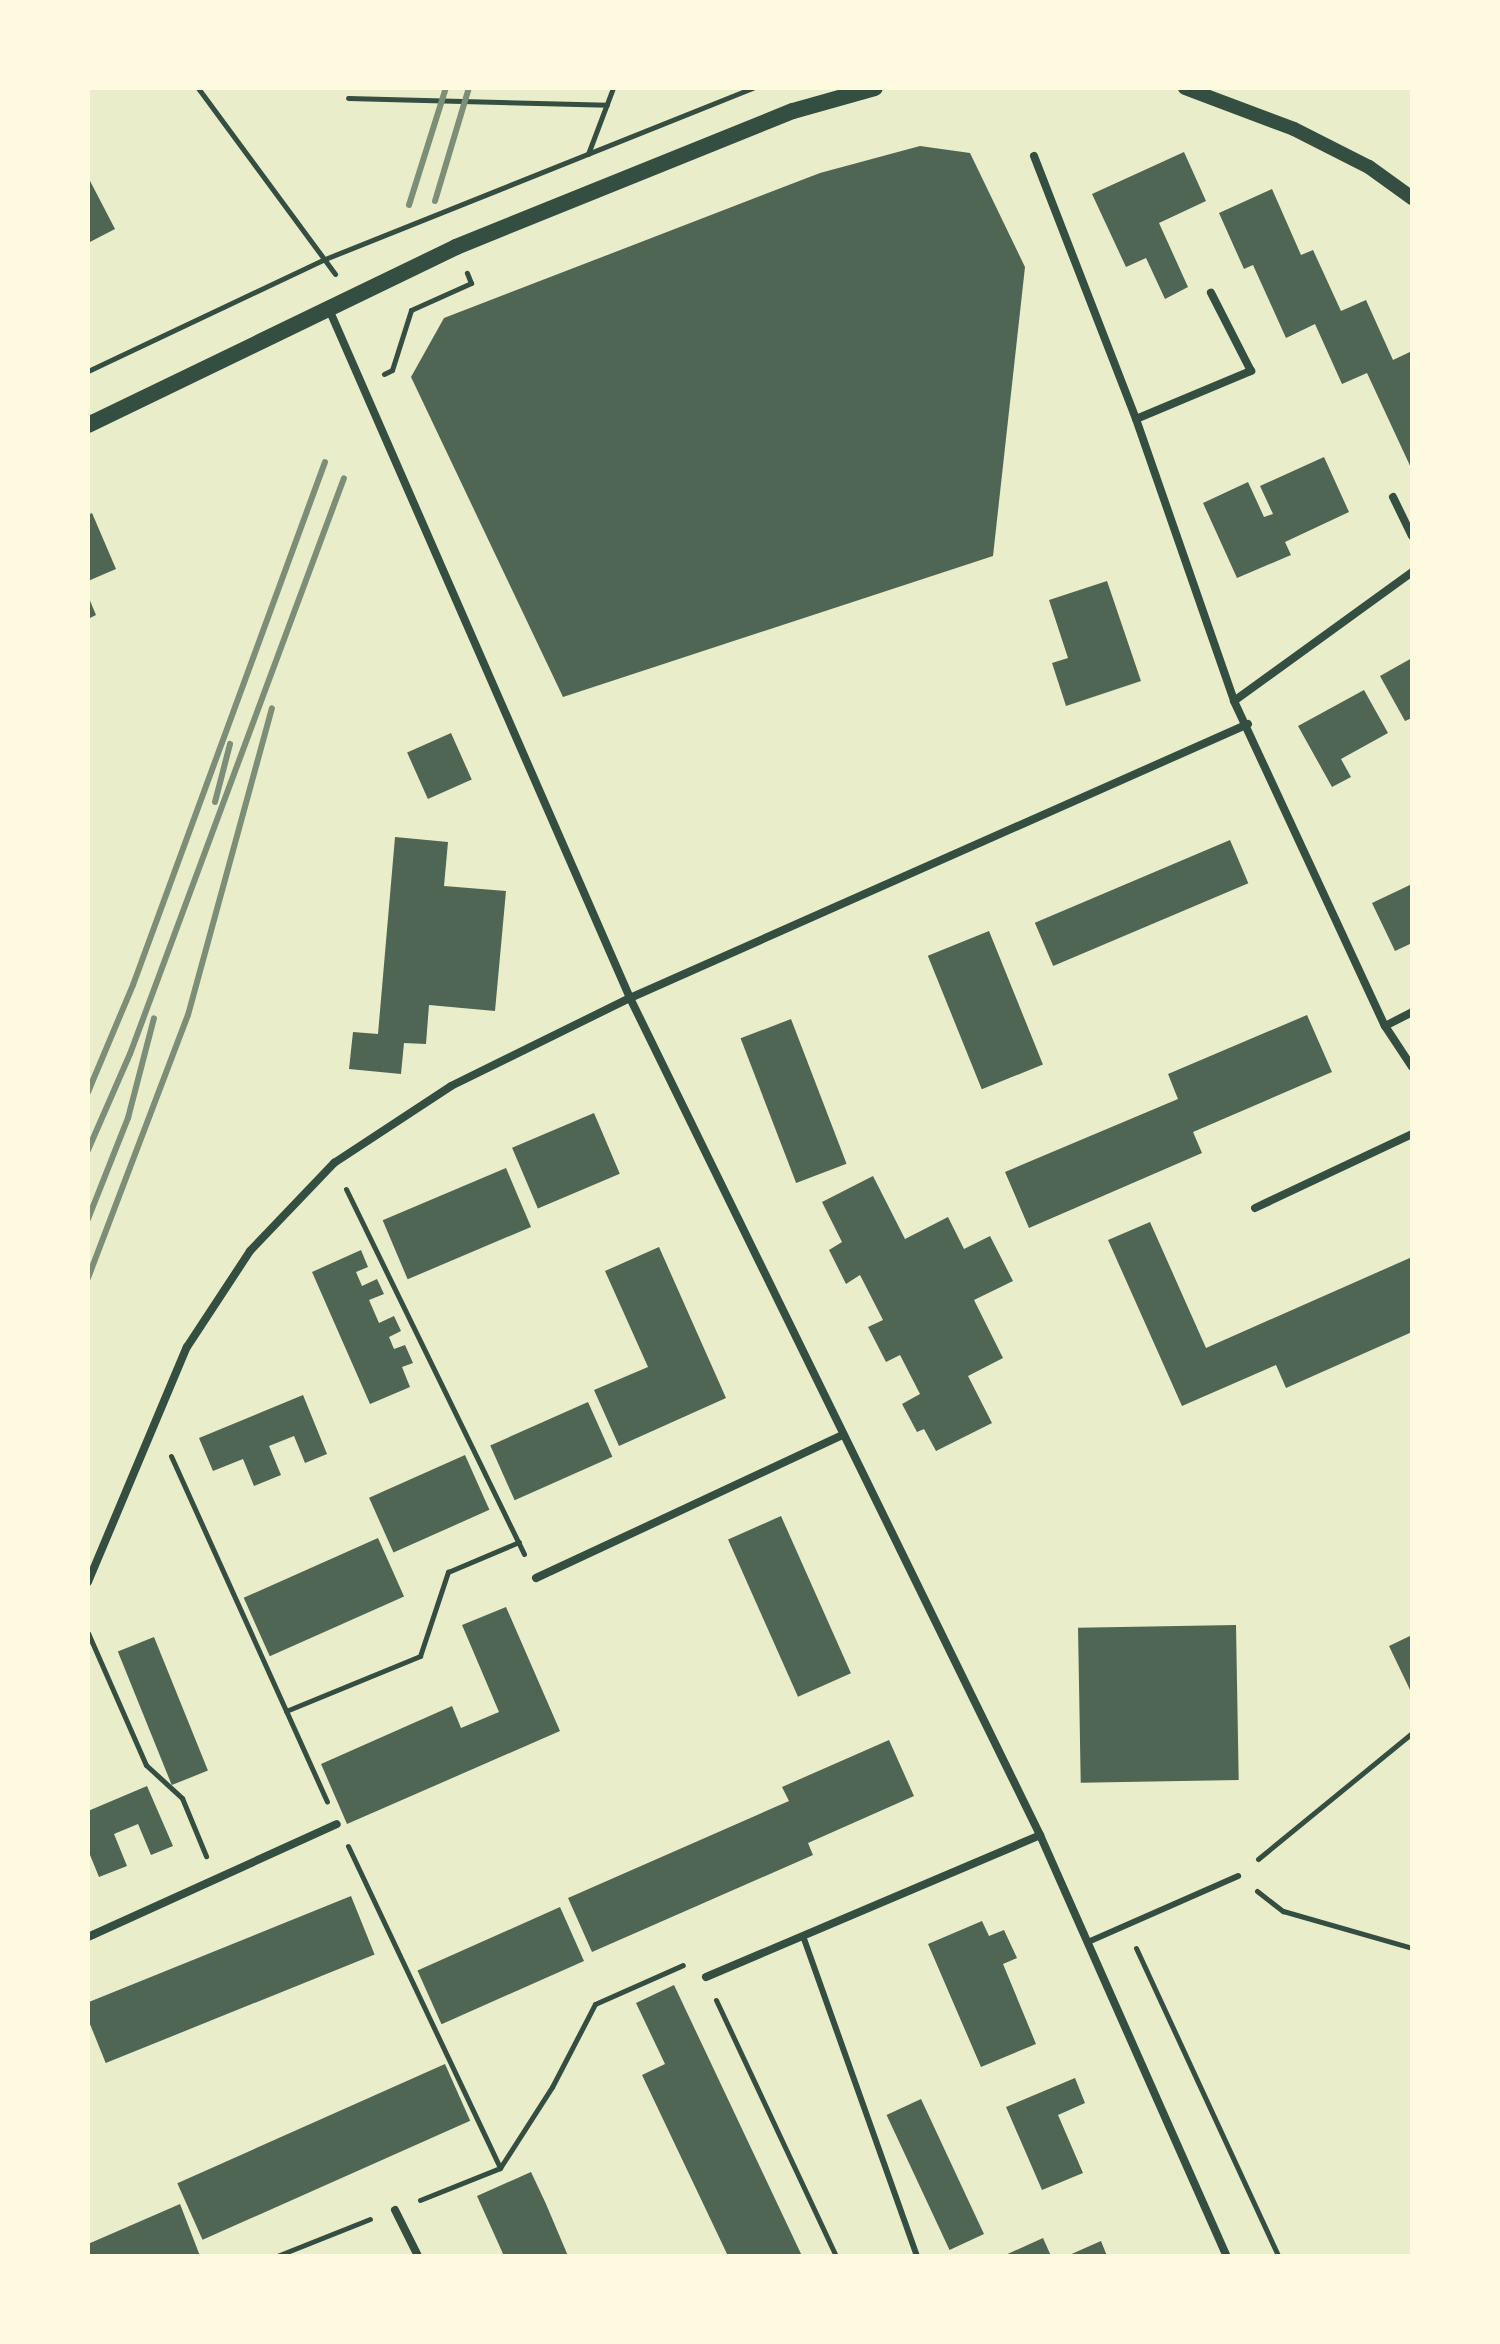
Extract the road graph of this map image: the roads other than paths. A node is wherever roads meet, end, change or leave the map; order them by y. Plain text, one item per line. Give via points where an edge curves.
1 (875, 88) edge
2 (1185, 88) edge
3 (1034, 156) dead end
4 (1412, 198) edge
5 (1211, 293) dead end
6 (328, 307) junction
7 (1136, 419) junction
8 (88, 425) edge
9 (1393, 497) dead end
10 (1412, 536) edge
11 (1412, 572) edge
12 (1234, 701) junction
13 (1248, 724) junction
14 (630, 998) junction
15 (1412, 1012) edge
16 (1385, 1026) junction
17 (1412, 1067) edge
18 (1412, 1134) edge
19 (1255, 1208) dead end
20 (843, 1435) junction
21 (536, 1578) road end
22 (88, 1582) edge
23 (337, 1824) road end
24 (1040, 1835) junction
25 (1238, 1876) road end
26 (803, 1936) junction
27 (88, 1937) edge
28 (1088, 1942) junction
29 (706, 1977) road end
30 (395, 2210) road end
31 (418, 2256) edge
32 (917, 2256) edge
33 (1227, 2256) edge

1 - 6 main road via 780,117 456,247
2 - 4 street via 1294,129 1369,167
3 - 7 street
5 - 7 street via 1251,371
6 - 8 main road
6 - 14 street
7 - 12 street
9 - 10 street
11 - 12 street
12 - 13 street
13 - 14 street
13 - 16 street
14 - 20 street
14 - 22 street via 451,1086 334,1163 250,1251 187,1347
15 - 16 street
16 - 17 street
18 - 19 street
20 - 21 street
20 - 24 street
23 - 27 street
24 - 26 street
24 - 28 street
25 - 28 lane
26 - 29 street
26 - 32 lane
28 - 33 street
30 - 31 street

